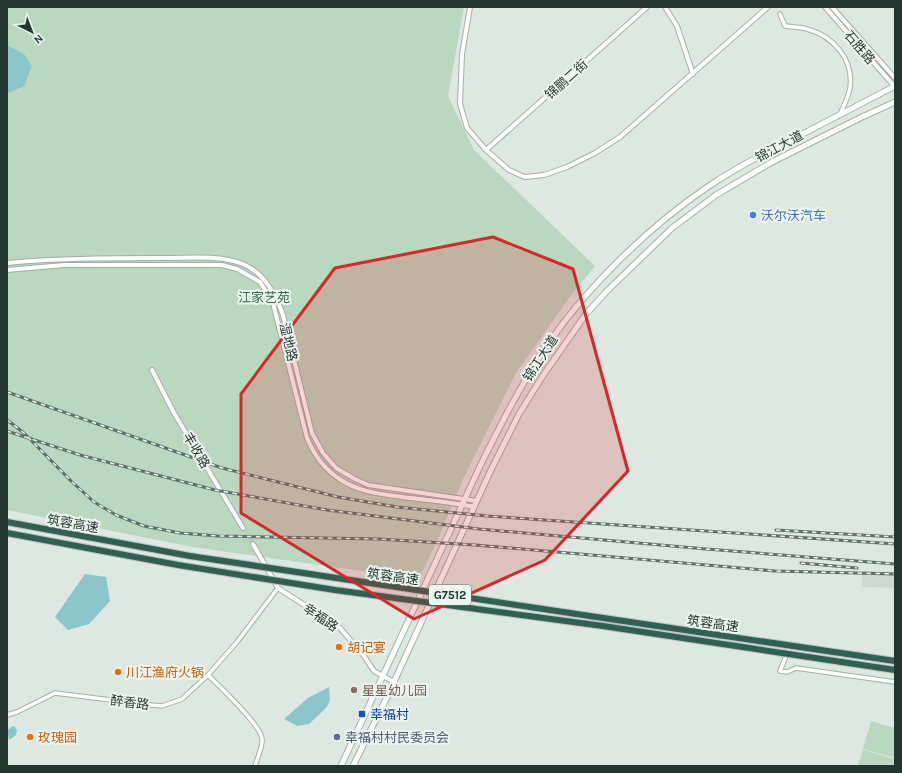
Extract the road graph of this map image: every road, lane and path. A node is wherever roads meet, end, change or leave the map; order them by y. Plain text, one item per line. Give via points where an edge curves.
1 (470, 7) edge
2 (647, 7) edge
3 (665, 7) edge
4 (768, 7) edge
5 (825, 7) edge
6 (832, 7) edge
7 (780, 14) dead end
8 (693, 74) junction
9 (895, 78) edge
10 (895, 86) edge
11 (895, 102) edge
12 (840, 115) junction
13 (486, 150) junction
14 (7, 263) edge
15 (7, 270) edge
16 (271, 288) junction
17 (267, 292) junction
18 (152, 370) dead end
19 (301, 392) junction
20 (295, 393) junction
21 (466, 498) junction
22 (478, 501) junction
23 (463, 505) junction
24 (474, 507) junction
25 (7, 522) edge
26 (243, 528) tunnel mouth
27 (7, 533) edge
28 (253, 544) tunnel mouth
29 (278, 588) junction
30 (791, 643) dead end
31 (895, 661) edge
32 (895, 670) edge
33 (208, 675) junction
34 (383, 676) junction
35 (394, 682) junction
36 (895, 682) edge
37 (7, 714) edge
38 (255, 766) edge
39 (341, 766) edge
40 (353, 766) edge

1 - 13 street via 462,54 460,104 467,128
2 - 13 street, 锦鹏二街
3 - 8 street via 678,26
4 - 8 street
5 - 10 street, 石胜路
6 - 9 street
7 - 12 street via 785,26 817,33 829,39 843,54 850,87
8 - 13 street via 620,136 595,153 544,176 525,177 509,170
10 - 12 main road, 锦江大道
11 - 22 main road, 锦江大道 via 772,162 734,184 672,228 638,260 586,314 542,376 520,414
12 - 21 main road, 锦江大道 via 769,150 709,186 655,228 598,282 550,341 526,378 496,433
14 - 16 street, 湿地路 via 106,258 220,259 244,264 255,271
15 - 17 street, 湿地路 via 64,265 222,265 249,275 260,282
16 - 17 street
16 - 19 street, 湿地路 via 283,315
17 - 20 street, 湿地路 via 273,303
18 - 26 street, 丰收路 via 174,413
19 - 20 street
19 - 21 street, 湿地路 via 314,437 336,468 368,485
20 - 23 street, 湿地路 via 303,428 311,447 322,463 340,480 370,492
21 - 22 street, 湿地路
21 - 23 main road, 锦江大道
22 - 24 main road, 锦江大道
23 - 24 street, 湿地路
23 - 34 main road, 锦江大道
24 - 35 main road, 锦江大道
25 - 31 highway, 筑蓉高速 / G7512, bridge via 190,556
27 - 32 highway, 筑蓉高速 / G7512, bridge via 178,565 335,590 603,626
28 - 29 street
29 - 33 street, 醉香路
29 - 34 street, 幸福路 via 340,628 374,671
30 - 36 street via 780,671 787,672 796,668
33 - 37 street, 醉香路 via 182,698 162,706 55,693 17,712
33 - 38 street via 259,730 262,739
34 - 35 street, 幸福路
34 - 39 main road, 锦江大道
35 - 40 main road, 锦江大道

